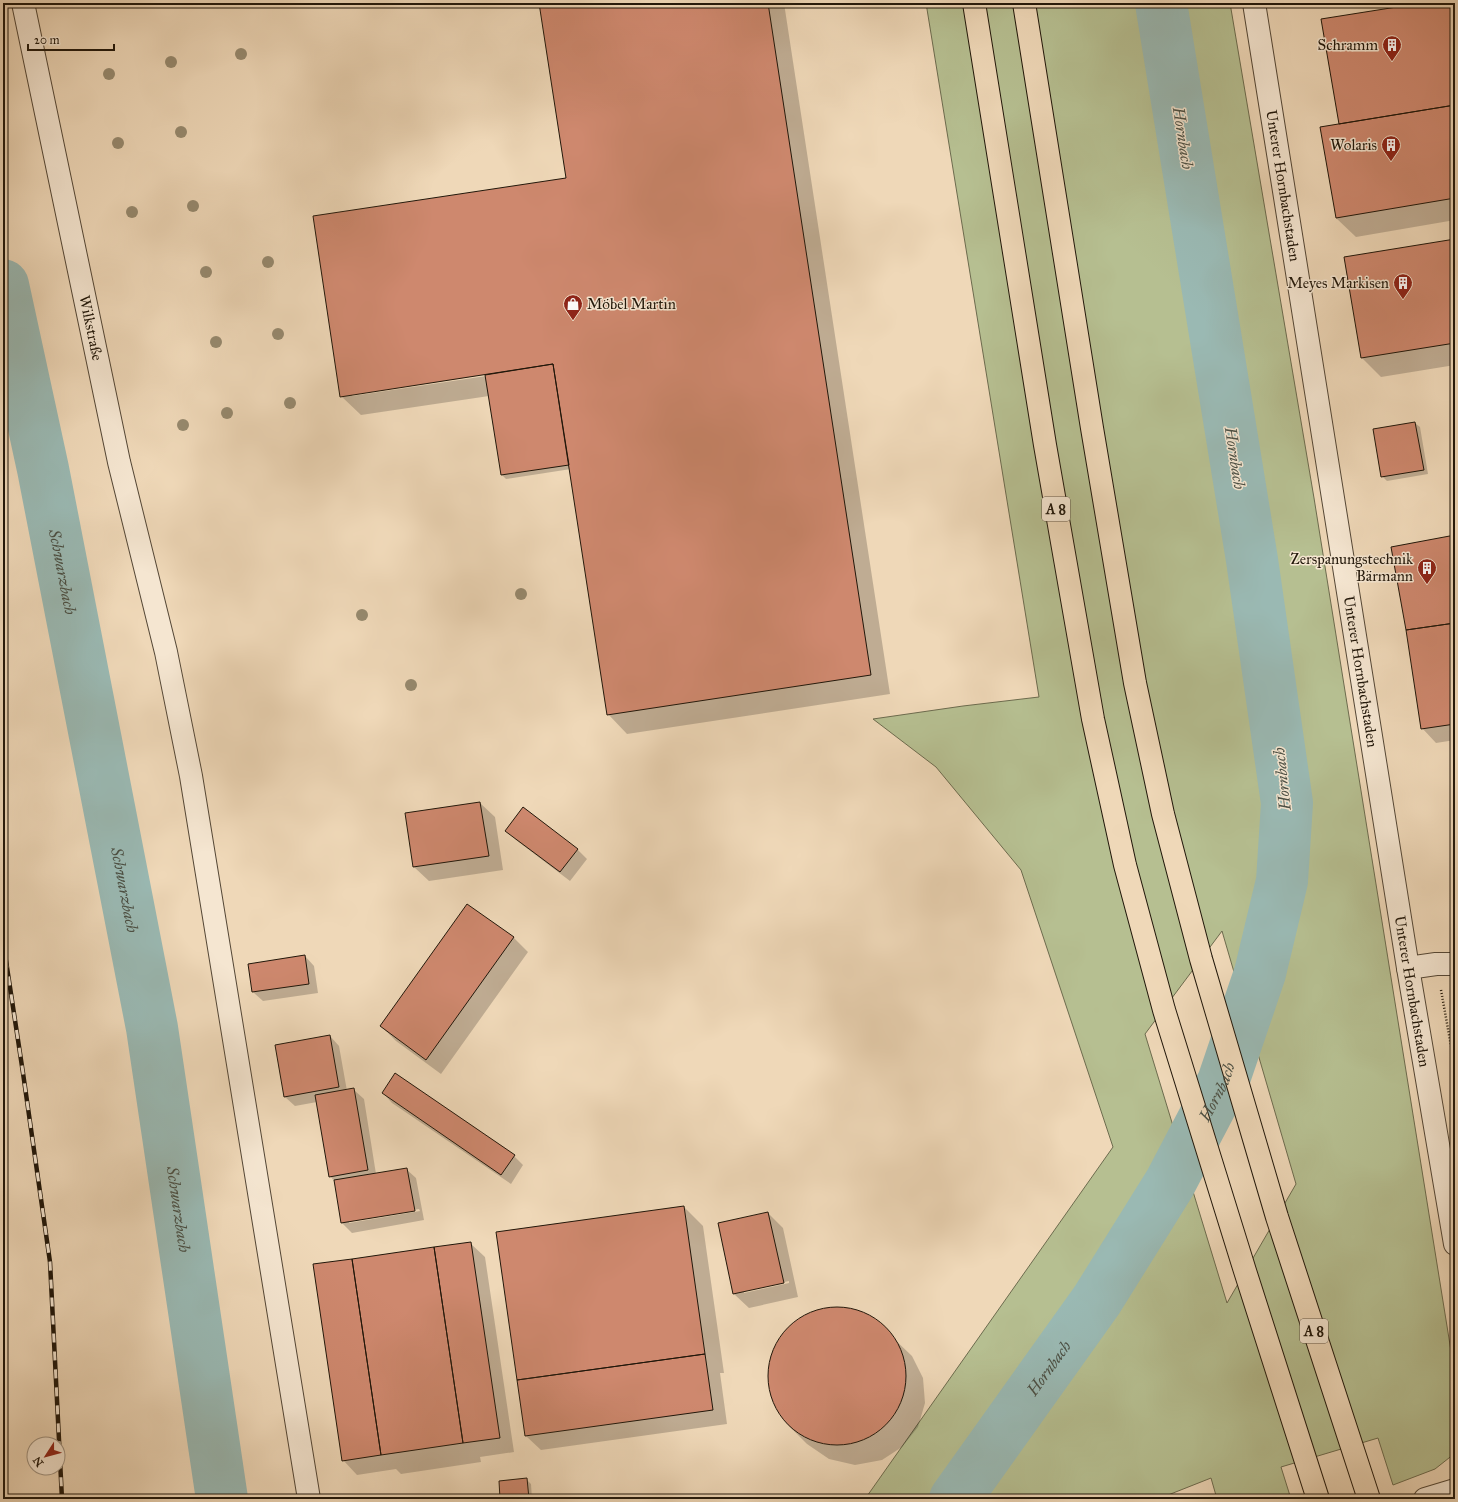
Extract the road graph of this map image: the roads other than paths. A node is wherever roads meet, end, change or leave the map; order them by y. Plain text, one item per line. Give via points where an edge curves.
1 (23, 3) edge
2 (974, 3) edge
3 (1024, 3) edge
4 (1254, 3) edge
5 (1446, 964) edge
6 (1408, 968) junction
7 (1455, 1244) edge
8 (1455, 1490) edge
9 (309, 1499) edge
10 (1318, 1499) edge
11 (1369, 1499) edge
12 (1425, 1499) edge

1 - 9 street, Wilkstraße via 119,462 166,652 191,776
2 - 10 highway, A 8 via 1045,444 1093,719 1125,865 1164,1010
3 - 11 highway, A 8 via 1135,683 1163,814 1201,959 1277,1217
4 - 6 street, Unterer Hornbachstaden
5 - 6 street
6 - 7 street, Unterer Hornbachstaden
8 - 12 street

